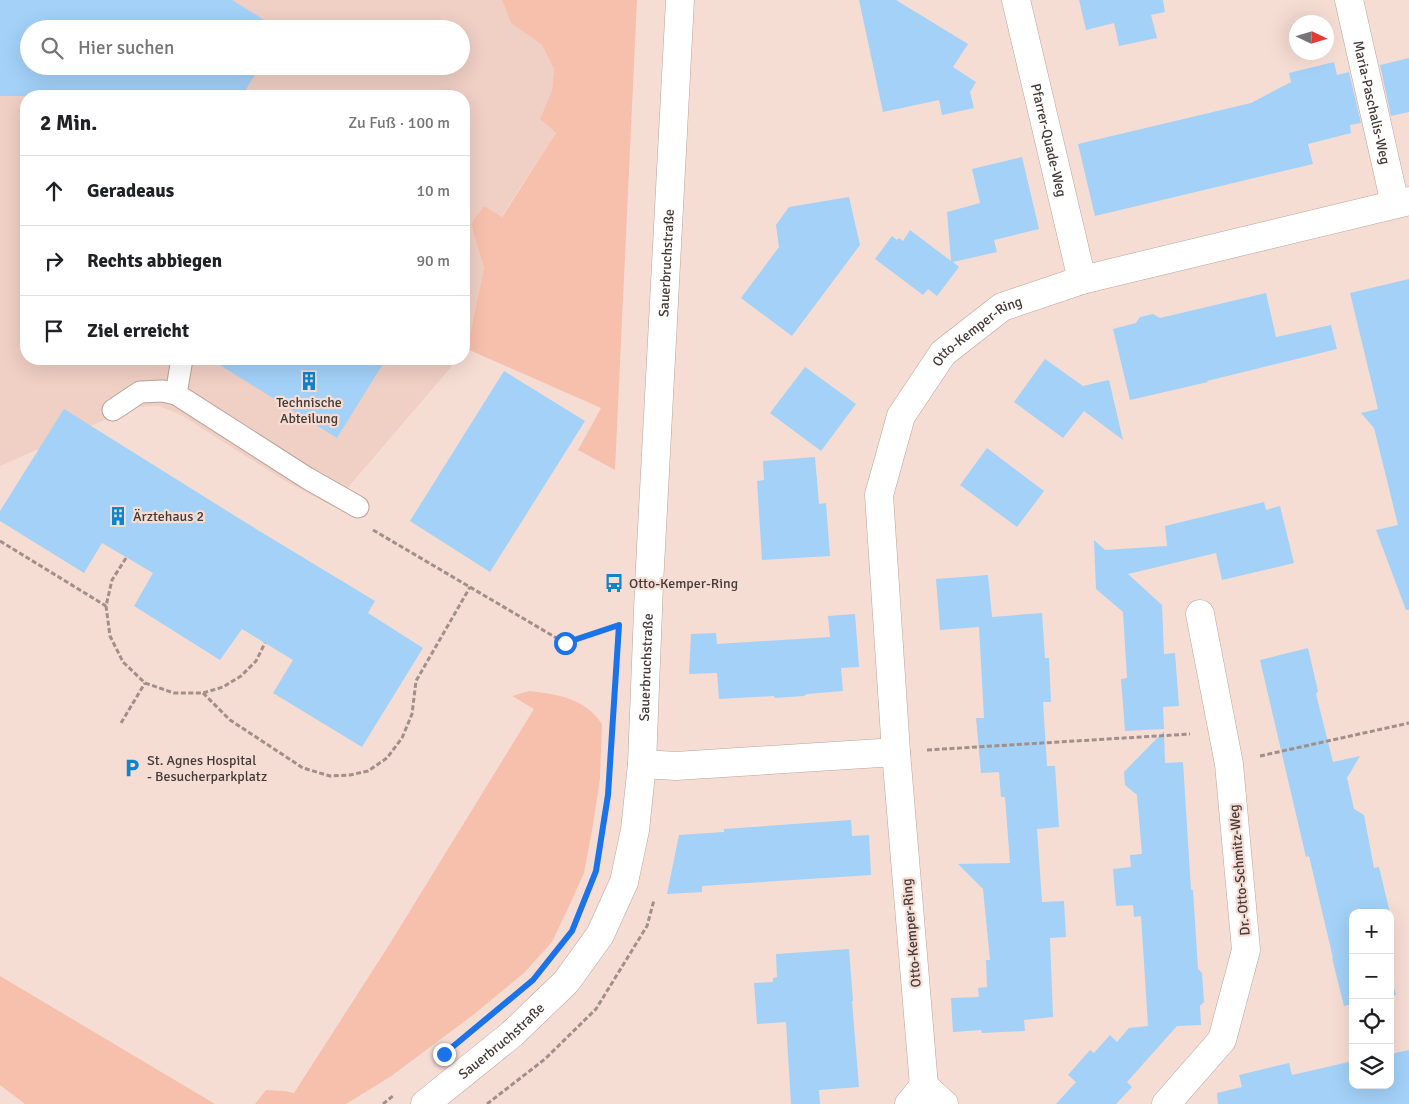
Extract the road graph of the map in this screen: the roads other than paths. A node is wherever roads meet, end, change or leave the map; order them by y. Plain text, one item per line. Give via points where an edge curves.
1 (680, 0) edge
2 (1016, 0) edge
3 (1349, 0) edge
4 (1402, 203) edge
5 (1082, 280) junction
6 (181, 365) edge
7 (176, 394) junction
8 (113, 410) dead end
9 (358, 508) dead end
10 (1200, 614) dead end
11 (896, 752) junction
12 (642, 764) junction
13 (916, 1095) edge
14 (425, 1104) edge
15 (944, 1104) edge
16 (1166, 1104) edge

1 - 12 street, Sauerbruchstraße
2 - 5 street, Pfarrer-Quade-Weg
3 - 4 street, Maria-Paschalis-Weg
4 - 5 street, Otto-Kemper-Ring
5 - 11 street, Otto-Kemper-Ring via 1002,307 943,353 901,416 879,495
6 - 7 lane
7 - 8 lane via 140,392
7 - 9 lane
10 - 16 street, Dr.-Otto-Schmitz-Weg via 1229,764 1246,950 1222,1040
11 - 12 street via 676,766
11 - 13 street, Otto-Kemper-Ring
12 - 14 street, Sauerbruchstraße via 635,830 624,882 600,935 566,982 512,1034
13 - 15 street, Otto-Kemper-Ring

